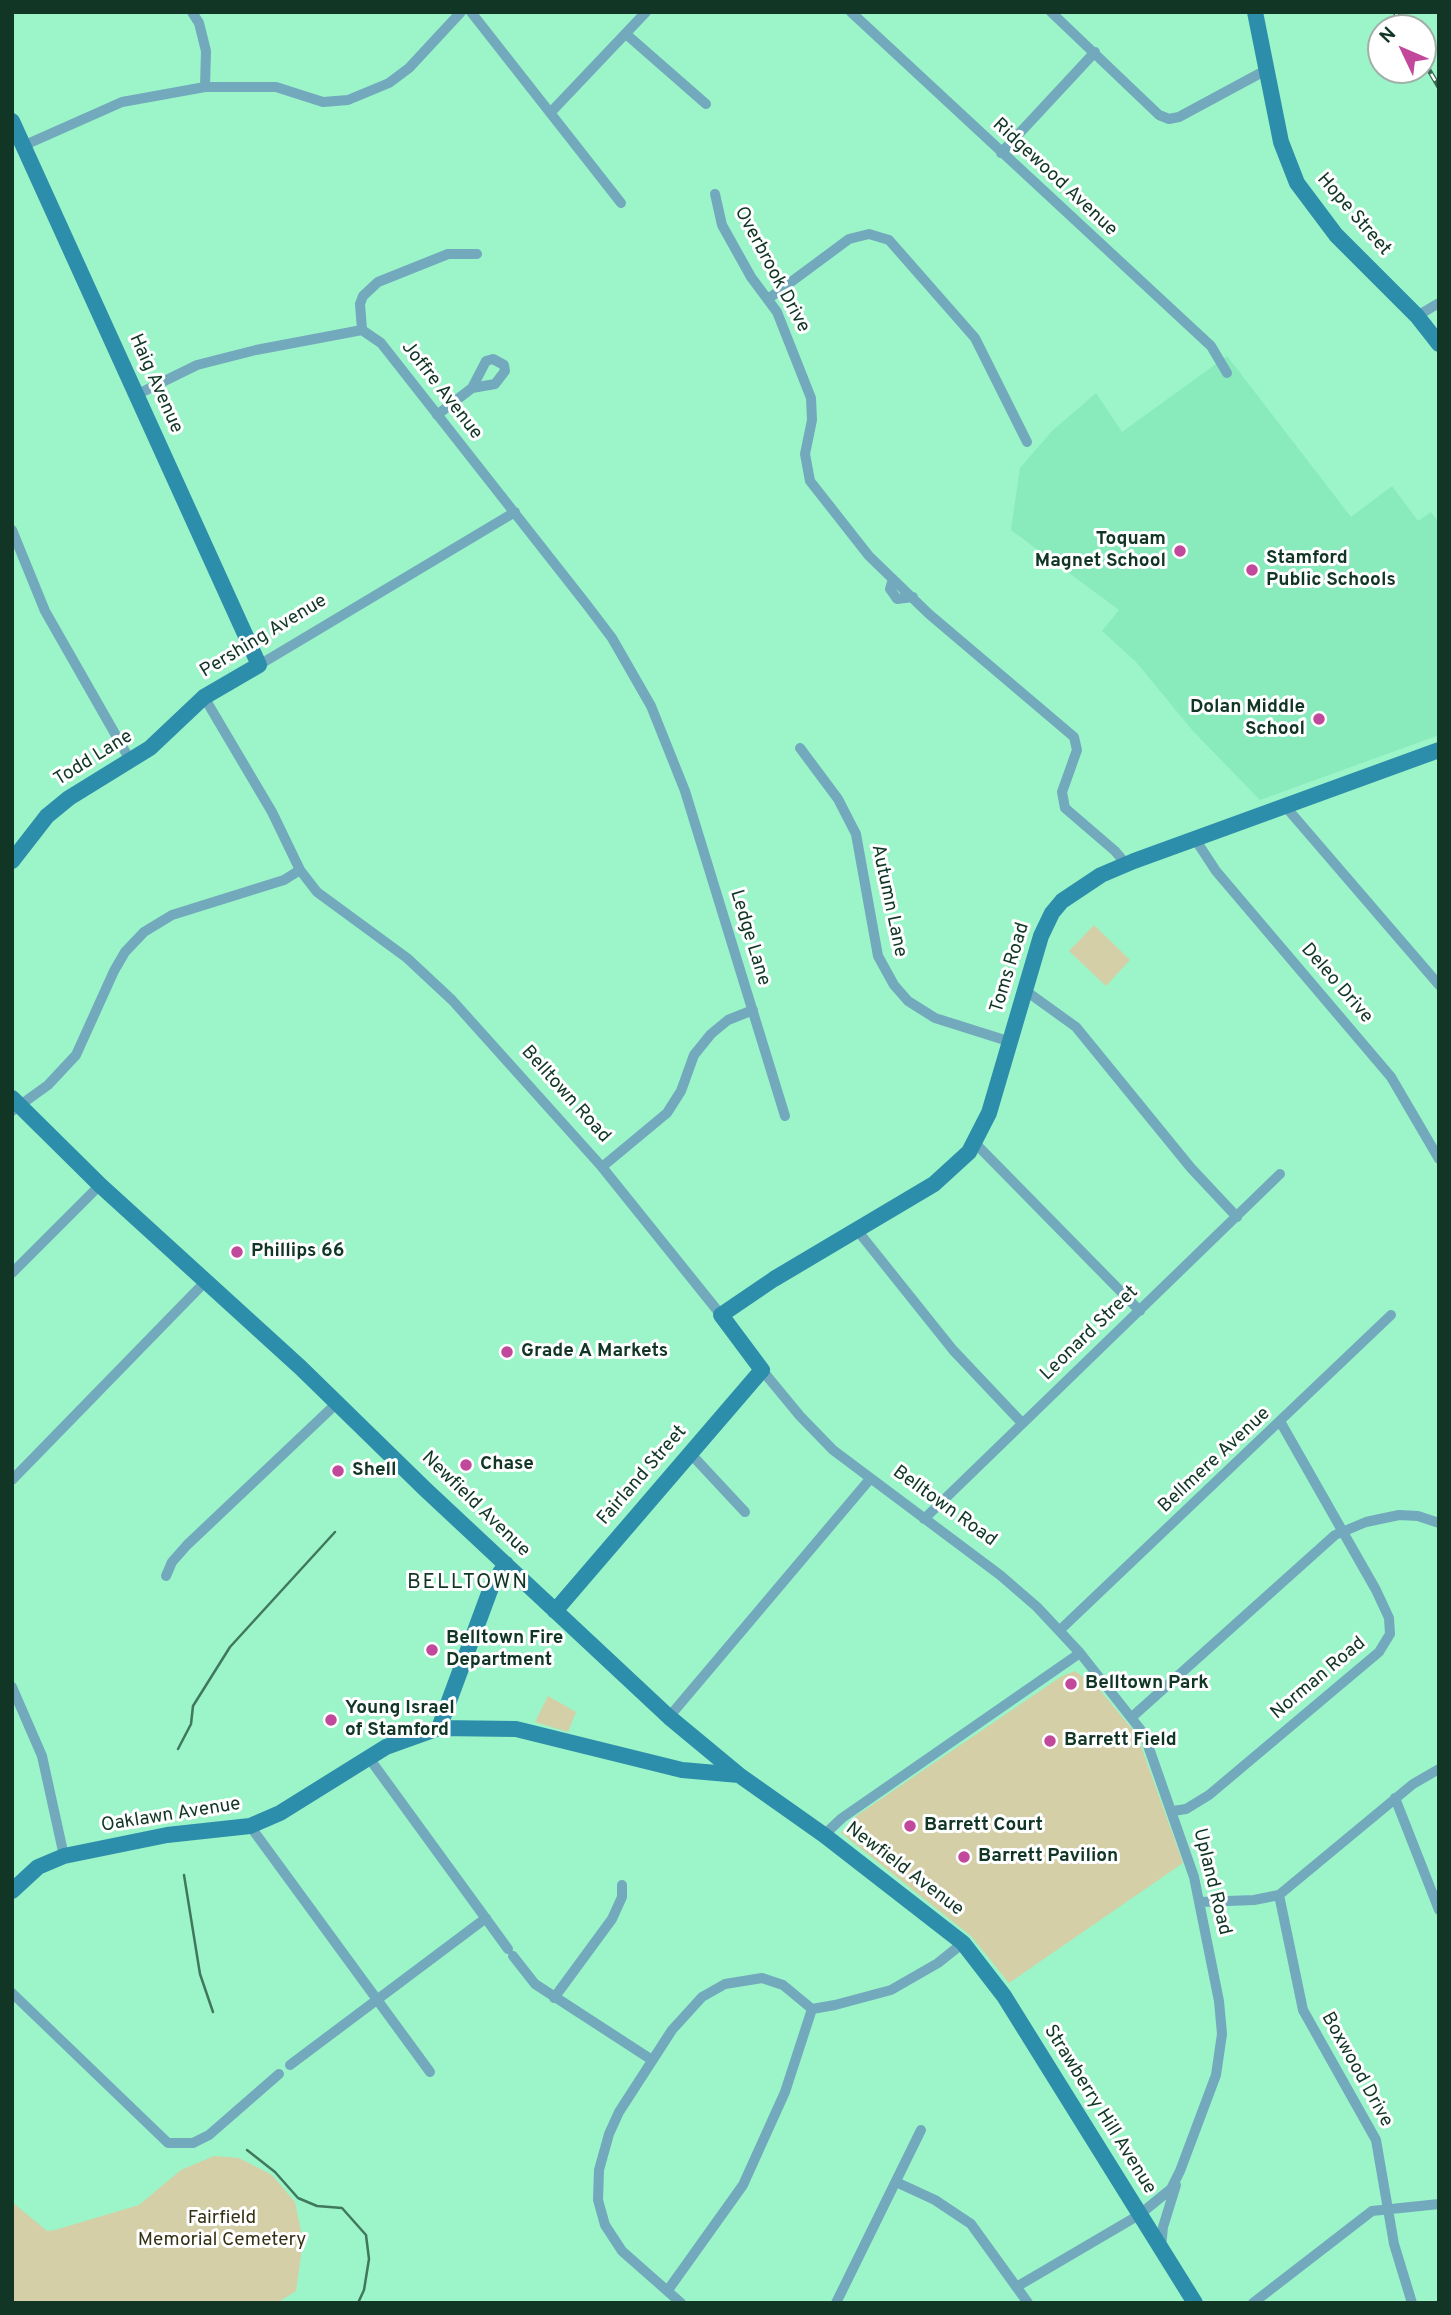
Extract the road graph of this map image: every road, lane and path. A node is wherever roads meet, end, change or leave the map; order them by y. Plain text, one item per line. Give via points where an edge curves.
1 (191, 12) edge
2 (461, 12) edge
3 (471, 12) edge
4 (646, 12) edge
5 (851, 12) edge
6 (1051, 12) edge
7 (1255, 12) edge
8 (626, 34) junction
9 (1095, 52) junction
10 (1268, 69) junction
11 (205, 87) junction
12 (706, 104) dead end
13 (552, 111) junction
14 (12, 121) edge
15 (25, 145) junction
16 (1001, 153) junction
17 (715, 194) dead end
18 (621, 203) dead end
19 (477, 254) dead end
20 (768, 299) junction
21 (1439, 303) edge
22 (1417, 316) junction
23 (362, 330) junction
24 (1439, 344) edge
25 (1227, 373) dead end
26 (472, 388) dead end
27 (136, 395) junction
28 (438, 415) junction
29 (1027, 442) dead end
30 (515, 512) junction
31 (12, 530) edge
32 (259, 665) junction
33 (629, 669) joint
34 (204, 697) junction
35 (800, 748) dead end
36 (1439, 750) edge
37 (130, 760) junction
38 (1285, 806) junction
39 (1195, 839) junction
40 (13, 860) edge
41 (1126, 864) junction
42 (300, 870) junction
43 (1439, 985) edge
44 (1026, 991) junction
45 (752, 1010) junction
46 (1011, 1042) junction
47 (15, 1105) edge
48 (785, 1116) dead end
49 (975, 1143) junction
50 (1439, 1160) edge
51 (602, 1167) junction
52 (1280, 1174) dead end
53 (100, 1185) junction
54 (1237, 1217) junction
55 (857, 1230) junction
56 (12, 1273) edge
57 (204, 1283) junction
58 (1140, 1311) junction
59 (720, 1315) junction
60 (1391, 1315) dead end
61 (762, 1370) junction
62 (337, 1402) junction
63 (1021, 1423) junction
64 (1281, 1423) junction
65 (690, 1453) junction
66 (870, 1479) junction
67 (12, 1480) edge
68 (745, 1512) dead end
69 (924, 1519) junction
70 (1439, 1523) edge
71 (1342, 1531) junction
72 (506, 1564) junction
73 (166, 1576) dead end
74 (555, 1611) junction
75 (1060, 1630) junction
76 (1080, 1653) junction
77 (12, 1687) edge
78 (669, 1717) junction
79 (1132, 1717) junction
80 (439, 1728) junction
81 (369, 1758) junction
82 (1439, 1769) edge
83 (739, 1776) junction
84 (1395, 1798) junction
85 (1173, 1811) junction
86 (250, 1826) junction
87 (824, 1835) junction
88 (64, 1856) junction
89 (622, 1885) dead end
90 (13, 1888) edge
91 (1279, 1895) junction
92 (1200, 1902) junction
93 (1439, 1910) edge
94 (485, 1918) junction
95 (963, 1942) junction
96 (12, 1993) edge
97 (554, 1998) junction
98 (375, 2000) junction
99 (811, 2009) junction
100 (652, 2060) junction
101 (290, 2065) dead end
102 (430, 2072) dead end
103 (279, 2074) dead end
104 (920, 2130) dead end
105 (1180, 2171) junction
106 (896, 2182) junction
107 (1439, 2204) edge
108 (1388, 2209) junction
109 (1139, 2215) junction
110 (1161, 2250) junction
111 (1018, 2286) junction
112 (668, 2290) junction
113 (681, 2303) edge
114 (835, 2303) edge
115 (1028, 2303) edge
116 (1195, 2303) edge
117 (1253, 2303) edge
118 (1412, 2303) edge

1 - 11 street via 199,23 206,51
2 - 11 street via 390,83 348,100 323,102 276,87
3 - 13 street
4 - 8 street
5 - 16 street, Ridgewood Avenue
6 - 9 street
7 - 10 street, Hope Street
8 - 12 street
8 - 13 street
9 - 10 street via 1159,115 1173,119
9 - 16 street
10 - 22 street, Hope Street via 1281,142 1305,197
11 - 15 street via 122,102
13 - 18 street
14 - 15 street, Haig Avenue
15 - 27 street, Haig Avenue
16 - 25 street, Ridgewood Avenue via 1211,346
17 - 20 street, Overbrook Drive via 722,225
19 - 23 street via 448,254 378,282 360,304
20 - 29 street via 849,239 869,234 889,240 970,331
20 - 41 street, Overbrook Drive via 785,327 811,398 805,454 810,481 857,542 929,614 1074,737 1077,750 1062,793 1065,808
21 - 22 street
22 - 24 street, Hope Street
23 - 27 street via 219,358
23 - 28 street, Joffre Avenue via 381,343
26 - 28 street
27 - 32 street, Haig Avenue
28 - 30 street, Joffre Avenue
30 - 32 street, Pershing Avenue
30 - 33 street, Joffre Avenue via 612,638
31 - 37 street via 45,611
32 - 34 street, Pershing Avenue
33 - 45 street, Ledge Lane via 668,741
34 - 37 street, Todd Lane via 150,748
34 - 42 street, Pershing Avenue
35 - 46 street, Autumn Lane via 838,799 856,834 878,956 894,985 908,1001 935,1018
36 - 38 street, Toms Road
37 - 40 street, Todd Lane via 47,816
38 - 39 street, Toms Road
38 - 43 street
39 - 41 street, Toms Road
39 - 50 street, Deleo Drive via 1216,871 1391,1077
41 - 44 street, Toms Road via 1076,890 1056,908 1041,936
42 - 47 street via 284,880 172,915 144,932 114,971 75,1055 48,1085
42 - 51 street, Belltown Road via 317,892 436,984
44 - 46 street, Toms Road
44 - 54 street via 1076,1027
45 - 48 street
45 - 51 street, Ledge Lane via 710,1034 694,1055 667,1114
46 - 49 street, Toms Road
47 - 53 street, Newfield Avenue
49 - 55 street, Toms Road via 948,1174
49 - 58 street
51 - 59 street, Belltown Road
52 - 54 street, Leonard Street
53 - 56 street
53 - 57 street, Newfield Avenue
54 - 58 street, Leonard Street
55 - 59 street, Toms Road
55 - 63 street via 953,1350
57 - 62 street, Newfield Avenue
57 - 67 street
58 - 63 street, Leonard Street
59 - 61 street, Belltown Road
60 - 64 street, Bellmere Avenue
61 - 65 street, Fairland Street
61 - 66 street, Belltown Road via 820,1438
62 - 72 street, Newfield Avenue
62 - 73 street via 187,1545
63 - 69 street, Leonard Street
64 - 71 street, Norman Road
64 - 75 street, Bellmere Avenue
65 - 68 street
65 - 74 street, Fairland Street
66 - 69 street, Belltown Road
66 - 78 street
69 - 75 street, Belltown Road via 1010,1583
70 - 71 street via 1399,1515
71 - 79 street via 1318,1547
71 - 85 street, Norman Road via 1390,1618 1386,1644 1209,1795
72 - 74 street, Newfield Avenue
72 - 80 street via 492,1585
74 - 78 street, Newfield Avenue
75 - 76 street, Upland Road
76 - 79 street, Upland Road
76 - 87 street
77 - 88 street via 42,1756
78 - 83 street, Newfield Avenue
79 - 85 street, Upland Road via 1148,1743
80 - 81 street, Oaklawn Avenue via 405,1738
80 - 83 street, Oaklawn Avenue via 516,1728 682,1770
81 - 86 street, Oaklawn Avenue via 280,1813
81 - 94 street
82 - 84 street
83 - 87 street, Newfield Avenue
84 - 91 street
84 - 93 street
85 - 92 street, Upland Road
86 - 88 street, Oaklawn Avenue via 159,1836
86 - 98 street
87 - 95 street, Newfield Avenue
88 - 90 street, Oaklawn Avenue via 38,1867
89 - 97 street via 622,1897 611,1919
91 - 92 street
91 - 108 street, Boxwood Drive via 1303,2010 1373,2133
92 - 105 street, Upland Road via 1219,2001 1221,2045 1212,2087
94 - 97 street via 535,1984
94 - 98 street
95 - 99 street via 938,1963 891,1990
95 - 109 street, Strawberry Hill Avenue via 1004,1996
96 - 103 street via 168,2143 193,2143 209,2135
97 - 100 street
98 - 101 street
98 - 102 street
99 - 100 street via 772,1981 751,1977 725,1984 692,2007
99 - 112 street via 785,2092 743,2185
100 - 112 street via 609,2134 599,2170 598,2200 605,2225 622,2251
104 - 106 street
105 - 109 street, Upland Road via 1171,2189
105 - 110 street, Upland Road
106 - 111 street via 971,2224
106 - 114 street
107 - 108 street
108 - 117 street via 1372,2211
108 - 118 street, Boxwood Drive
109 - 110 street, Strawberry Hill Avenue
109 - 111 street, Upland Road
110 - 116 street, Strawberry Hill Avenue
111 - 115 street
112 - 113 street

